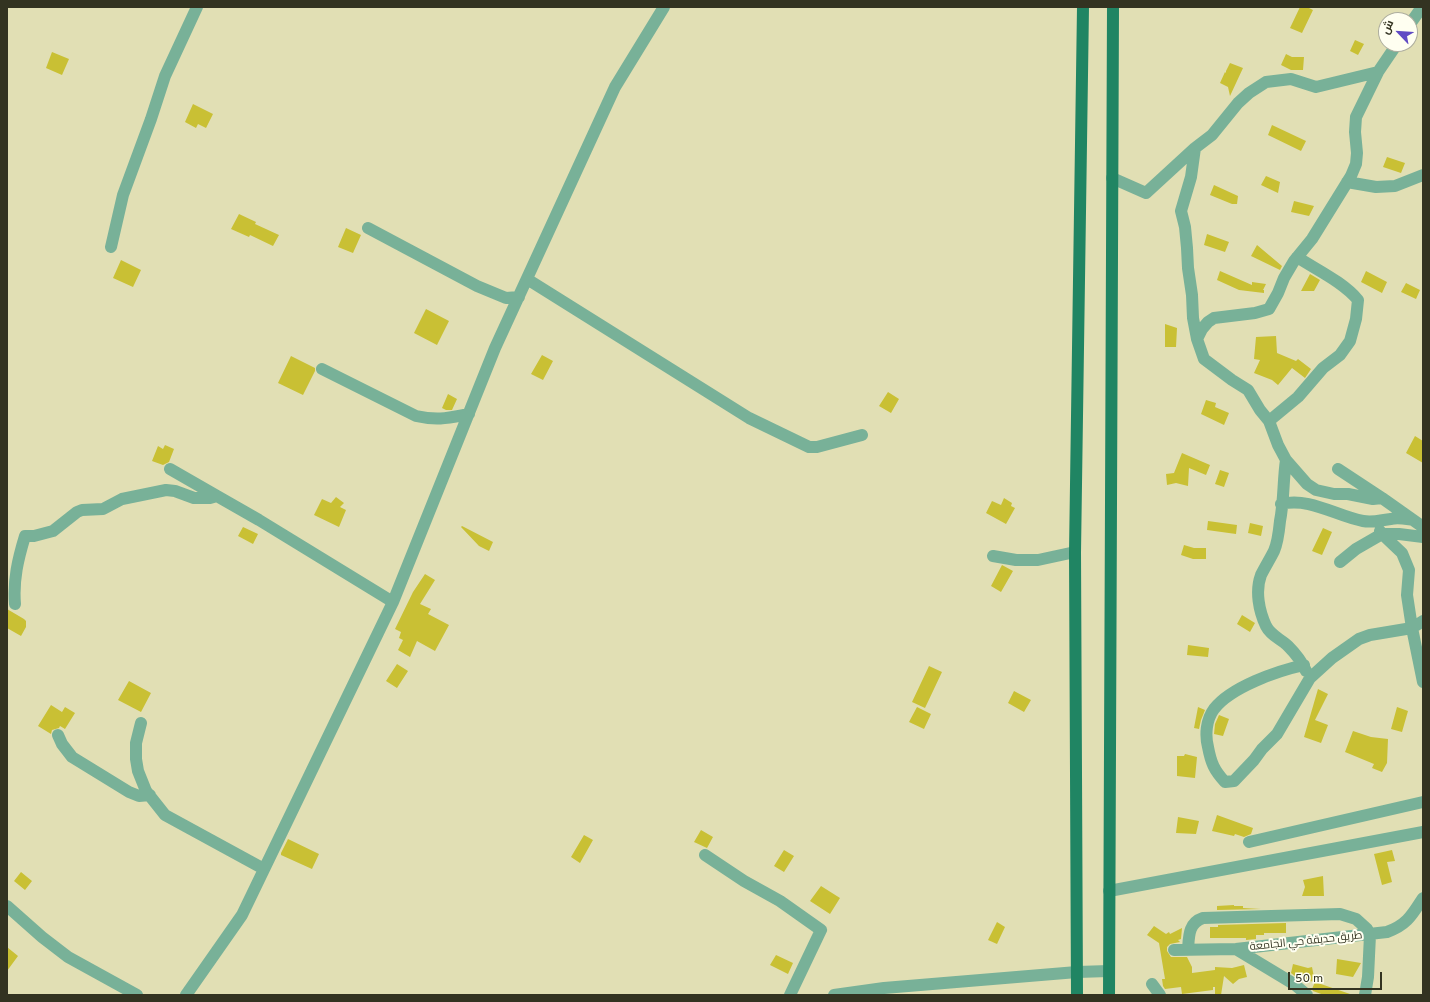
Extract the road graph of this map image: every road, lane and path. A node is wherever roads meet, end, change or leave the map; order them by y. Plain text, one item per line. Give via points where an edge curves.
1 (197, 7) edge
2 (664, 7) edge
3 (1083, 7) edge
4 (1113, 7) edge
5 (1392, 52) edge
6 (1378, 72) junction
7 (1195, 148) junction
8 (1423, 176) edge
9 (1112, 178) junction
10 (1347, 182) junction
11 (368, 228) dead end
12 (111, 246) dead end
13 (1297, 258) junction
14 (527, 279) junction
15 (519, 297) junction
16 (1197, 339) junction
17 (322, 369) dead end
18 (469, 414) junction
19 (1269, 421) junction
20 (862, 435) dead end
21 (1286, 460) junction
22 (170, 469) dead end
23 (1338, 469) dead end
24 (217, 496) junction
25 (1382, 498) junction
26 (1282, 504) junction
27 (1420, 521) edge
28 (1376, 522) junction
29 (1382, 534) junction
30 (1423, 537) edge
31 (1075, 552) junction
32 (993, 556) dead end
33 (1340, 562) dead end
34 (393, 602) junction
35 (15, 604) dead end
36 (1423, 621) edge
37 (1412, 628) junction
38 (1304, 665) junction
39 (1310, 678) junction
40 (1423, 682) edge
41 (141, 723) dead end
42 (58, 735) dead end
43 (150, 795) junction
44 (1423, 802) edge
45 (1423, 832) edge
46 (1249, 842) dead end
47 (705, 855) dead end
48 (264, 869) junction
49 (1109, 891) junction
50 (1423, 898) edge
51 (7, 906) edge
52 (1370, 935) junction
53 (1236, 949) junction
54 (1174, 950) dead end
55 (1188, 950) junction
56 (1109, 971) junction
57 (1077, 972) junction
58 (1152, 984) dead end
59 (137, 995) edge
60 (186, 995) edge
61 (790, 995) edge
62 (834, 995) edge
63 (1077, 995) edge
64 (1109, 995) edge
65 (1160, 995) edge
66 (1307, 995) edge
67 (1365, 995) edge

1 - 12 street via 165,76 123,195
2 - 14 street via 615,87
3 - 31 main road
4 - 9 main road
5 - 6 street
6 - 7 street via 1316,87 1291,79 1266,82 1238,103 1212,135
6 - 10 street via 1356,117 1356,164
7 - 9 street via 1146,193
7 - 16 street via 1191,177 1181,211
8 - 10 street via 1395,186 1376,187
9 - 49 main road
10 - 13 street via 1312,239
11 - 15 street via 477,286 506,298
13 - 16 street via 1269,309 1214,318 1208,322
13 - 19 street via 1352,293 1358,300 1356,319 1350,341 1340,355 1324,368 1298,397
14 - 15 street
14 - 20 street via 749,418 809,447
15 - 18 street via 495,348
16 - 19 street via 1204,359 1248,390
17 - 18 street via 416,416 431,420
18 - 34 street
19 - 21 street
21 - 25 street via 1307,484 1316,490 1373,499
21 - 26 street
22 - 24 street
23 - 25 street
24 - 34 street
24 - 35 street via 194,498 166,490 122,499 103,509 76,512 53,531 26,536 15,575
25 - 27 street
26 - 28 street via 1314,505 1363,521
26 - 38 street via 1275,549 1260,577 1257,593 1267,627
27 - 28 street via 1393,518
28 - 29 street
29 - 30 street
29 - 33 street
29 - 37 street via 1402,553 1409,570 1407,595
31 - 32 street via 1038,560
31 - 57 main road
34 - 48 street
36 - 37 street
37 - 39 street via 1359,639
37 - 40 street
38 - 39 street
38 - 39 street via 1246,686 1226,698 1213,710 1207,727 1207,743 1212,765 1225,782 1234,781 1277,734
41 - 43 street via 136,743 136,759 142,785
42 - 43 street via 72,757 129,792 139,796
43 - 48 street via 165,814
44 - 46 street
45 - 49 street
47 - 61 street via 780,901 821,930
48 - 60 street via 242,915
49 - 56 main road
50 - 52 street, طريق حديقة حي الجامعة via 1402,925 1387,932
51 - 59 street via 68,957
52 - 53 street, طريق حديقة حي الجامعة
52 - 55 street via 1356,919 1340,914 1207,918 1196,921 1191,928
52 - 67 street
53 - 55 street, طريق حديقة حي الجامعة
53 - 66 street via 1294,984
54 - 55 street, طريق حديقة حي الجامعة
56 - 57 street
56 - 64 main road
57 - 62 street via 884,988
57 - 63 main road
58 - 65 street

